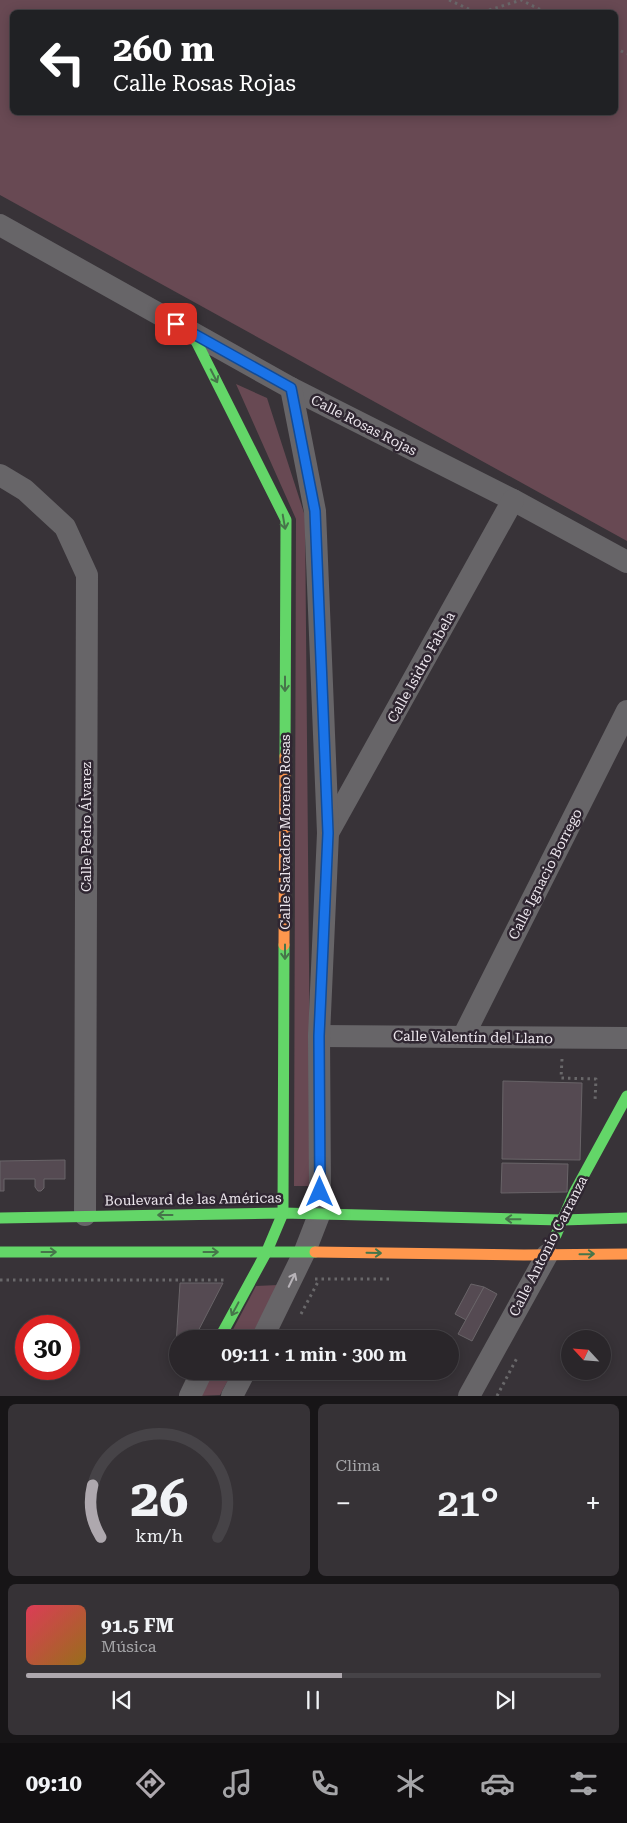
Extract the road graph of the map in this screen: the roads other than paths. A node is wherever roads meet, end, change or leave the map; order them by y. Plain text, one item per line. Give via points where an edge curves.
1 (0, 225) edge
2 (192, 333) junction
3 (291, 388) junction
4 (0, 475) edge
5 (513, 500) junction
6 (627, 562) edge
7 (627, 711) edge
8 (328, 833) junction
9 (319, 1036) junction
10 (463, 1037) junction
11 (627, 1038) edge
12 (627, 1096) edge
13 (283, 1213) junction
14 (319, 1214) junction
15 (85, 1215) junction
16 (0, 1218) edge
17 (627, 1218) edge
18 (562, 1220) junction
19 (267, 1251) junction
20 (0, 1252) edge
21 (305, 1252) junction
22 (627, 1254) edge
23 (547, 1255) junction
24 (224, 1330) edge
25 (266, 1330) edge
26 (198, 1380) edge
27 (240, 1380) edge
28 (190, 1396) edge
29 (232, 1396) edge
30 (469, 1396) edge

1 - 2 street, Calle Rosas Rojas
2 - 3 street, Calle Rosas Rojas
2 -> 13 main road, Calle Salvador Moreno Rosas via 286,520
3 - 5 street, Calle Rosas Rojas
3 - 8 street via 315,511
4 - 15 street, Calle Pedro Álvarez via 25,490 65,527 87,576
5 - 6 street, Calle Rosas Rojas
5 - 8 street, Calle Isidro Fabela
7 - 10 street, Calle Ignacio Borrego
8 - 9 street
9 - 10 street, Calle Valentín del Llano
9 - 14 street
10 - 11 street, Calle Valentín del Llano
12 - 18 main road, Calle Antonio Carranza
13 - 14 main road, Boulevard de las Américas
13 -> 15 main road, Boulevard de las Américas
13 - 19 main road, Calle Salvador Moreno Rosas
18 -> 14 main road, Boulevard de las Américas
14 - 21 street
15 - 16 main road, Boulevard de las Américas
17 - 18 main road, Boulevard de las Américas
18 - 23 main road, Calle Antonio Carranza
20 -> 19 main road
19 - 21 main road
19 -> 24 main road, Calle Salvador Moreno Rosas
21 -> 23 main road
25 -> 21 street
23 -> 22 main road
23 - 30 street, Calle Antonio Carranza
26 - 28 street
27 - 29 street

